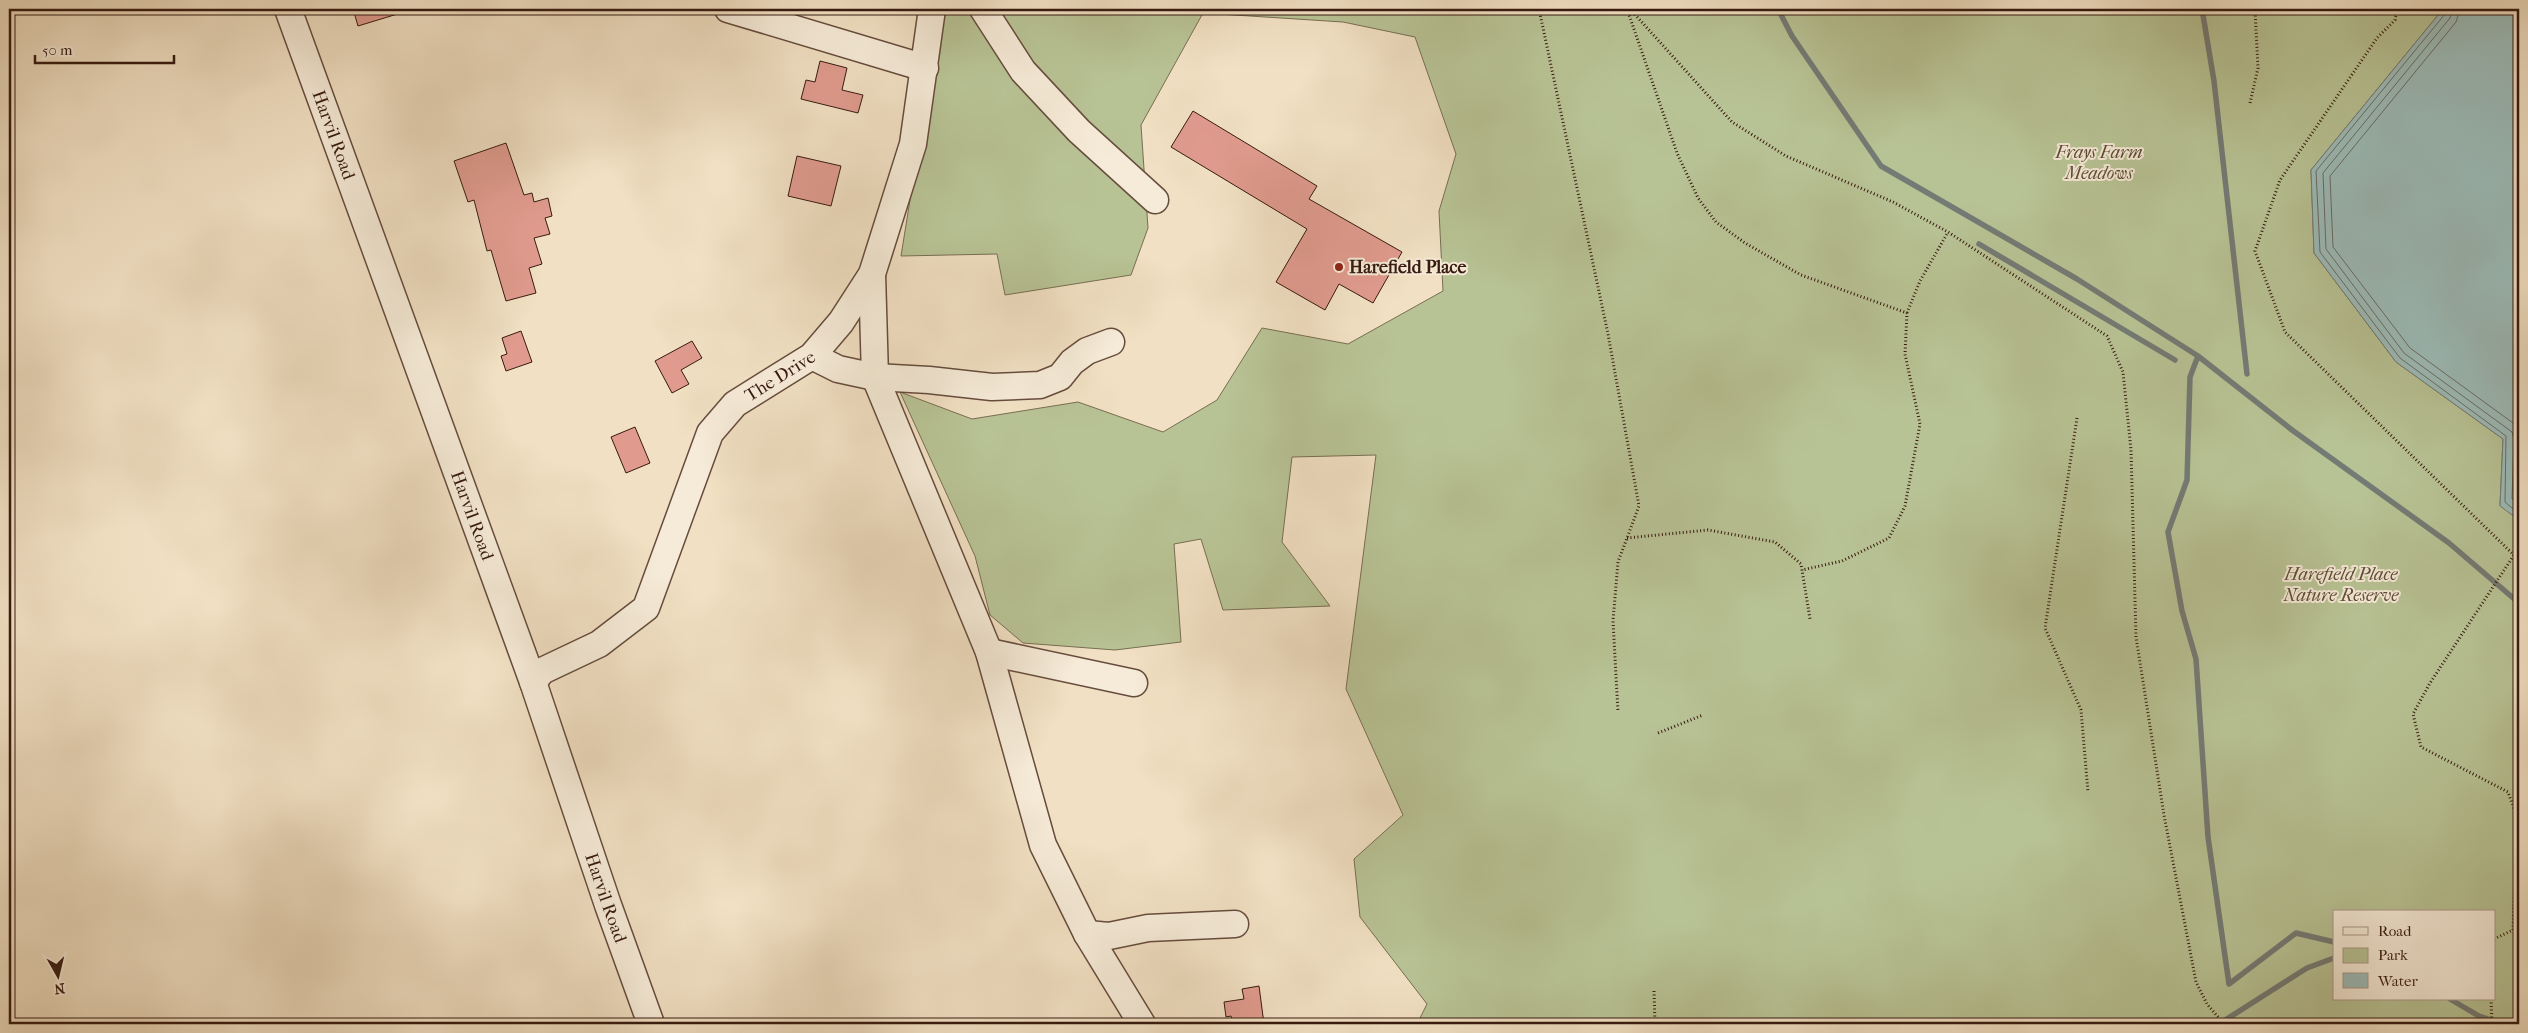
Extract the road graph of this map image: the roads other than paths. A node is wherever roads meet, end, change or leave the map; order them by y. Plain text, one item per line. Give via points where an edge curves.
1 (288, 9) edge
2 (728, 9) edge
3 (932, 9) edge
4 (983, 9) edge
5 (925, 68) junction
6 (1156, 200) dead end
7 (872, 274) junction
8 (1111, 342) dead end
9 (812, 356) junction
10 (875, 377) junction
11 (989, 652) junction
12 (533, 682) junction
13 (1134, 683) dead end
14 (1235, 924) dead end
15 (1087, 934) junction
16 (651, 1024) edge
17 (1142, 1024) edge

1 - 12 street, Harvil Road
2 - 5 street
3 - 5 street, The Drive
4 - 6 street via 1023,71 1079,131
5 - 7 street, The Drive via 913,144
7 - 9 street, The Drive via 841,322
7 - 10 street
8 - 10 street via 1087,351 1060,377 1040,385 992,387
9 - 10 street via 838,369
9 - 12 street, The Drive via 735,404 710,432 646,608 599,644 542,672
10 - 11 street
11 - 13 street
11 - 15 street via 1043,845
12 - 16 street, Harvil Road
14 - 15 street via 1148,928 1109,936
15 - 17 street

